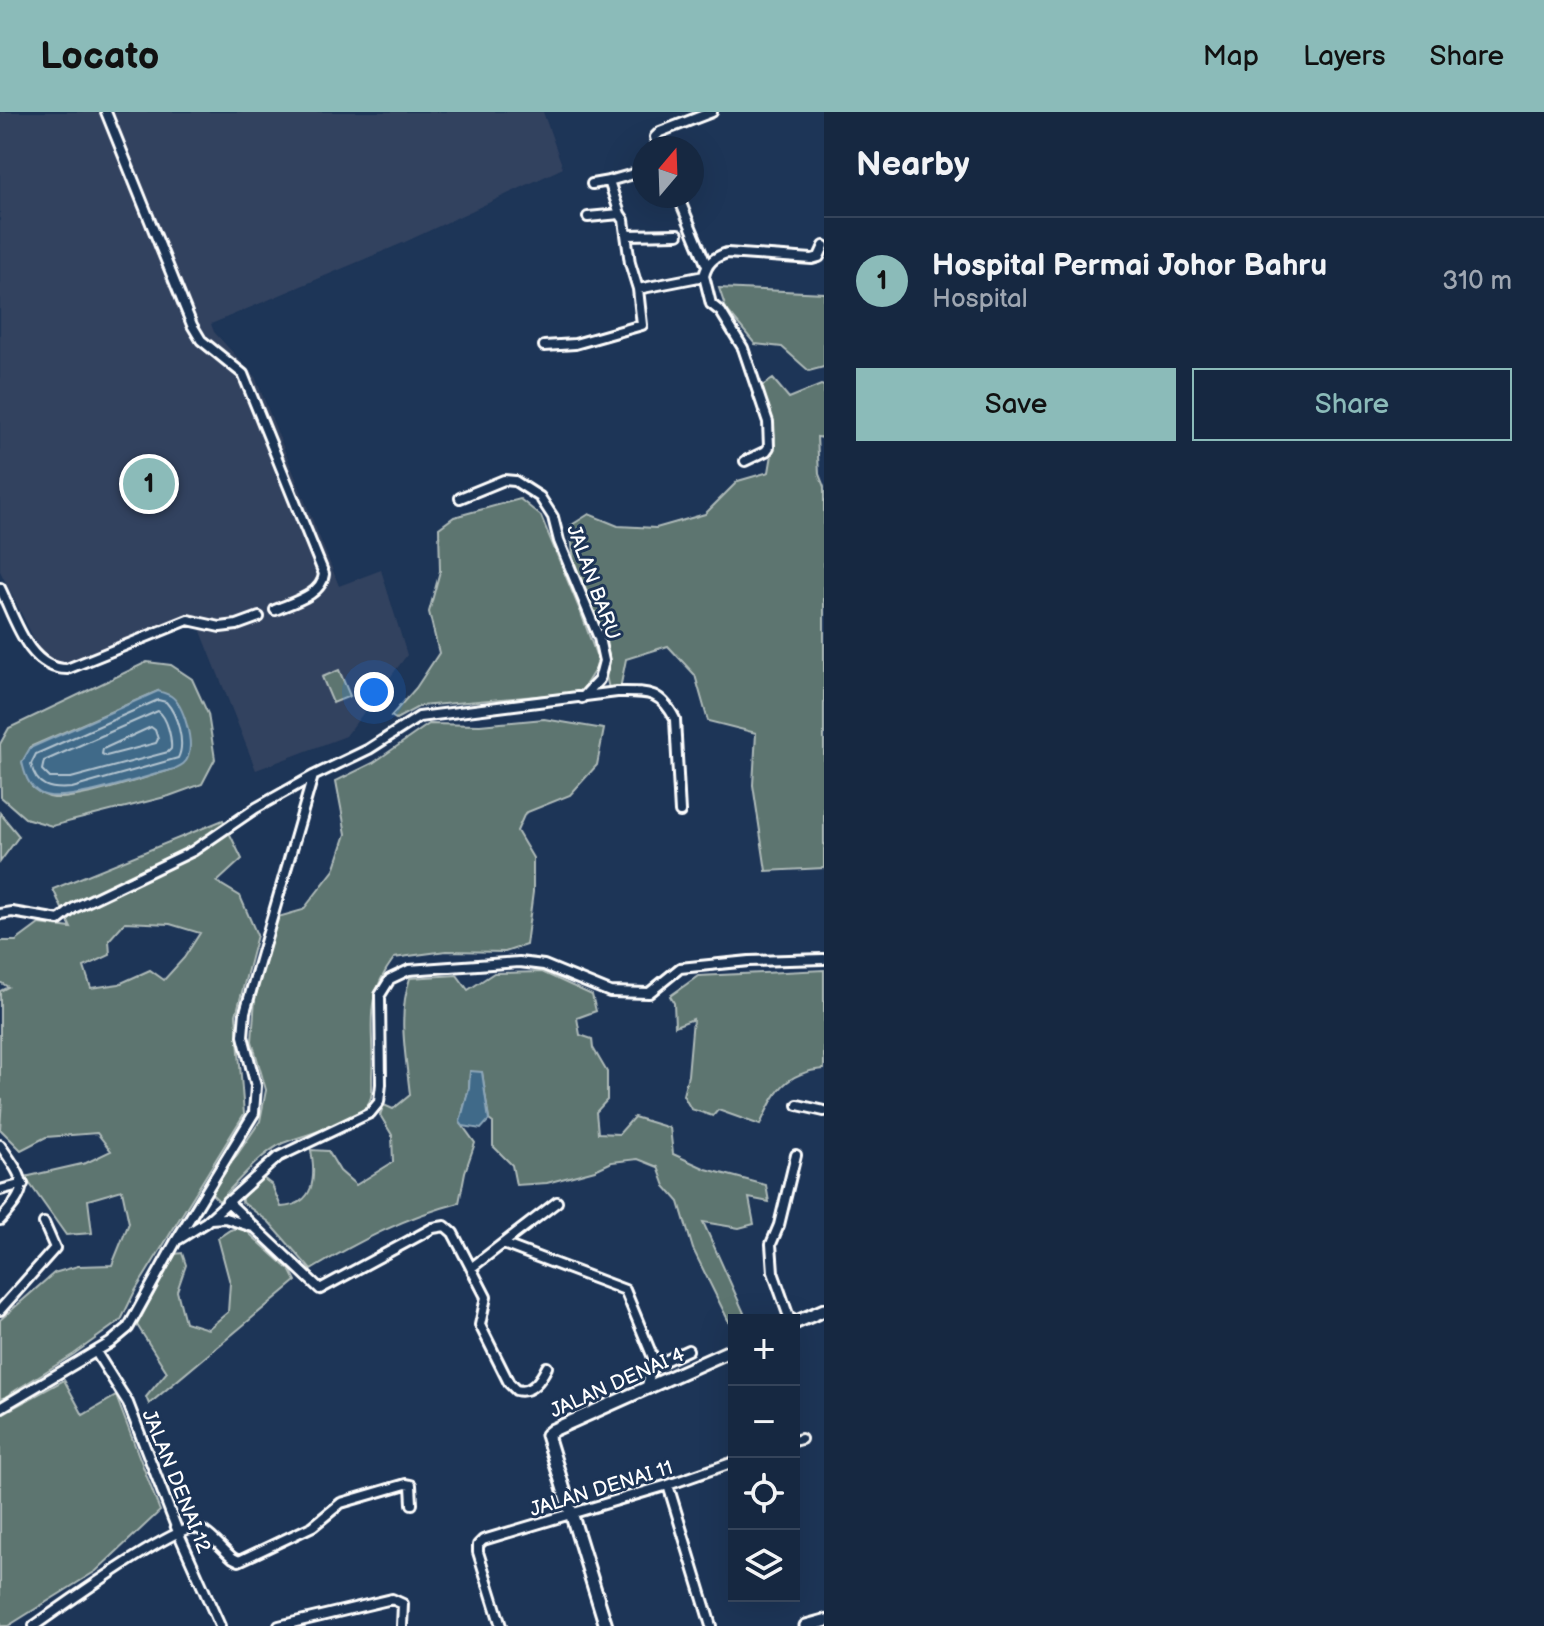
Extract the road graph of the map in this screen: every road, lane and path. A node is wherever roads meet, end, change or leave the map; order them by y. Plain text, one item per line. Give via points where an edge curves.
1 (106, 112) edge
2 (678, 112) edge
3 (712, 112) edge
4 (681, 123) junction
5 (656, 136) edge
6 (632, 174) edge
7 (609, 181) junction
8 (592, 184) dead end
9 (682, 208) edge
10 (620, 214) junction
11 (588, 217) dead end
12 (678, 234) dead end
13 (627, 235) junction
14 (824, 246) edge
15 (705, 271) junction
16 (638, 289) junction
17 (544, 346) dead end
18 (745, 461) dead end
19 (460, 498) dead end
20 (0, 588) edge
21 (275, 610) dead end
22 (259, 617) dead end
23 (581, 699) junction
24 (313, 776) junction
25 (680, 812) dead end
26 (0, 914) edge
27 (824, 959) edge
28 (798, 1105) dead end
29 (824, 1111) edge
30 (0, 1145) edge
31 (796, 1155) dead end
32 (23, 1184) junction
33 (0, 1190) edge
34 (227, 1201) junction
35 (557, 1202) dead end
36 (210, 1219) junction
37 (0, 1220) edge
38 (44, 1223) dead end
39 (257, 1228) junction
40 (176, 1241) junction
41 (503, 1244) junction
42 (471, 1268) junction
43 (0, 1310) edge
44 (824, 1310) edge
45 (789, 1314) edge
46 (800, 1319) edge
47 (688, 1350) dead end
48 (96, 1352) junction
49 (728, 1352) edge
50 (656, 1365) junction
51 (547, 1367) dead end
52 (647, 1386) junction
53 (0, 1408) edge
54 (728, 1464) edge
55 (668, 1485) junction
56 (412, 1504) dead end
57 (572, 1513) junction
58 (178, 1532) junction
59 (824, 1621) edge
60 (34, 1626) edge
61 (220, 1626) edge
62 (279, 1626) edge
63 (402, 1626) edge
64 (501, 1626) edge
65 (606, 1626) edge
66 (711, 1626) edge
67 (806, 1626) edge

1 - 21 street via 192,325 201,340 243,374 324,574 317,590
2 - 4 street
3 - 4 street
4 - 5 street
6 - 7 street
7 - 8 street
7 - 10 street
9 - 15 street
10 - 11 street
10 - 13 street
12 - 13 street
13 - 16 street
14 - 15 street via 812,259 727,253
15 - 16 street
15 - 18 street via 711,304 743,348 768,422 769,447
16 - 17 street via 642,325 575,344
19 - 23 street, JALAN BARU via 504,480 515,481 540,497 553,517 604,661 599,680
20 - 22 street via 35,657 55,669 67,669 188,620 220,627
23 - 24 street via 419,717
23 - 25 street via 643,692 668,705 675,719
24 - 26 street via 193,851 59,920
24 - 40 street via 245,1012 243,1036 256,1086 254,1113
27 - 34 street via 680,968 649,993 610,992 544,965 519,962 409,970 390,979 380,995 379,1102 370,1113 278,1157
28 - 29 street
30 - 32 street
31 - 45 street via 771,1244 773,1272
32 - 33 street
32 - 37 street via 20,1198
34 - 36 street
34 - 39 street
35 - 41 street
36 - 39 street
36 - 40 street
38 - 43 street via 55,1248
39 - 42 street via 320,1289 442,1226 453,1233
40 - 48 street via 128,1328
41 - 42 street
41 - 50 street via 625,1290
42 - 51 street via 486,1297 482,1330 509,1383 516,1390 528,1390
44 - 46 street
47 - 50 street
48 - 53 street
48 - 58 street, JALAN DENAI 12 via 128,1403
49 - 52 street, JALAN DENAI 4
50 - 52 street
52 - 57 street, JALAN DENAI 4 via 547,1435
54 - 55 street, JALAN DENAI 11
55 - 57 street, JALAN DENAI 11
55 - 66 street
56 - 58 street via 411,1485 406,1484 354,1498 313,1526 239,1561 201,1530
57 - 64 street, JALAN DENAI 11 via 478,1545
57 - 65 street
58 - 60 street
58 - 61 street, JALAN DENAI 12
59 - 67 street
62 - 63 street via 392,1599 403,1604

